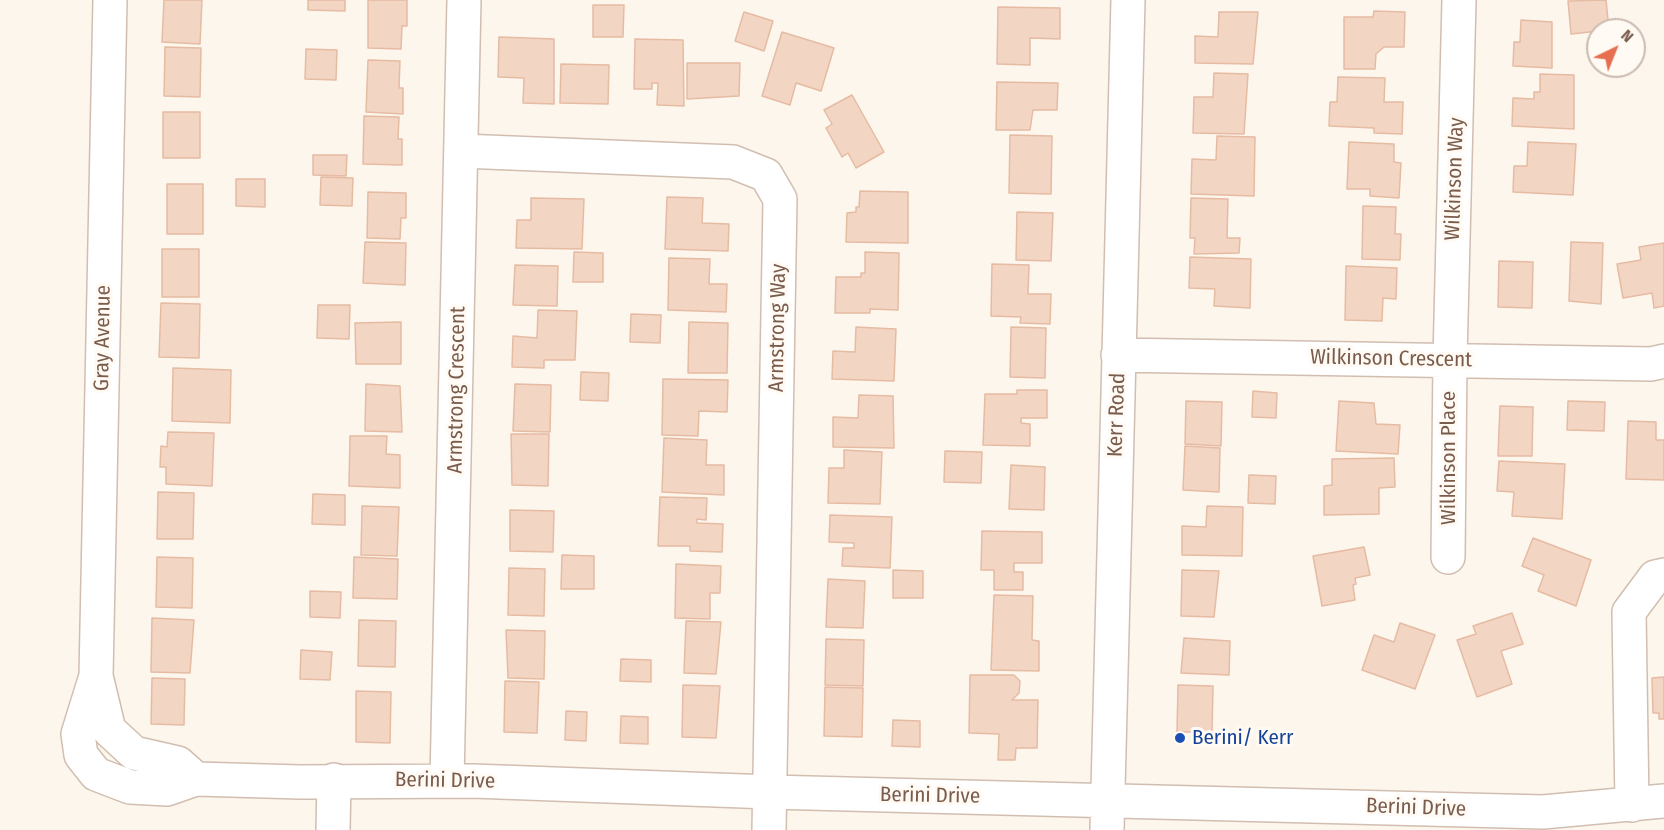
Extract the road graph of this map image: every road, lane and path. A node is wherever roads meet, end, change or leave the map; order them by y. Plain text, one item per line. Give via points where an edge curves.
1 (110, 0) edge
2 (464, 0) edge
3 (1128, 0) edge
4 (1459, 0) edge
5 (462, 151) junction
6 (1119, 355) junction
7 (1450, 359) junction
8 (1664, 361) edge
9 (1448, 557) dead end
10 (1664, 575) edge
11 (196, 779) joint
12 (334, 780) junction
13 (447, 780) junction
14 (770, 792) junction
15 (1664, 801) edge
16 (1632, 805) junction
17 (1107, 815) edge
18 (333, 830) edge
19 (769, 830) edge

1 - 11 street, Gray Avenue via 96,676 109,730 134,753 178,763
2 - 5 street, Armstrong Crescent
3 - 6 street, Kerr Road
4 - 7 street, Wilkinson Way
5 - 13 street, Armstrong Crescent
5 - 14 street, Armstrong Way via 733,162 766,175 780,199
6 - 7 street, Wilkinson Crescent
6 - 17 street, Kerr Road
7 - 8 street, Wilkinson Crescent via 1651,364
7 - 9 street, Wilkinson Place
10 - 16 street via 1655,578 1629,612
11 - 12 street, Berini Drive
12 - 13 street, Berini Drive
12 - 18 street
13 - 14 street, Berini Drive
14 - 17 street, Berini Drive
14 - 19 street, Armstrong Way
15 - 16 street, Berini Drive
16 - 17 street, Berini Drive via 1543,812

